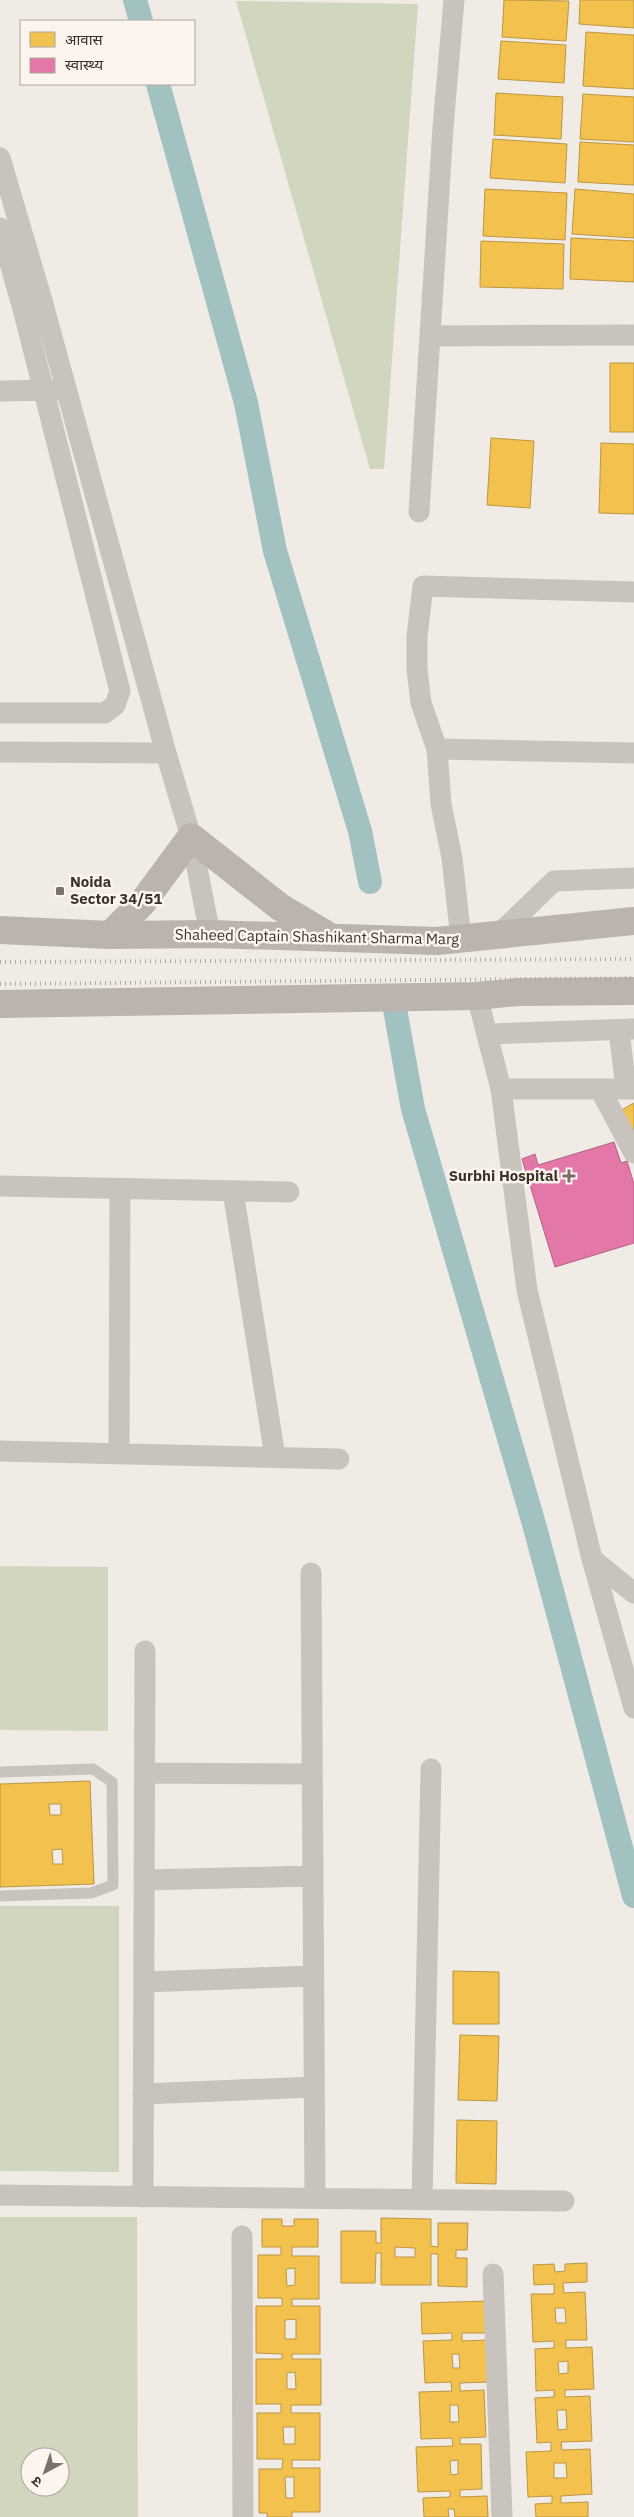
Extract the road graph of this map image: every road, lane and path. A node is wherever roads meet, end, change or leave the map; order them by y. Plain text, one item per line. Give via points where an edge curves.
1 (454, 0) edge
2 (0, 158) edge
3 (0, 228) edge
4 (634, 335) edge
5 (431, 336) junction
6 (66, 389) junction
7 (43, 390) junction
8 (0, 391) edge
9 (419, 512) dead end
10 (634, 592) edge
11 (0, 713) edge
12 (436, 749) junction
13 (0, 752) edge
14 (166, 753) junction
15 (634, 753) edge
16 (191, 837) junction
17 (634, 878) edge
18 (634, 921) edge
19 (0, 930) edge
20 (210, 934) junction
21 (110, 935) junction
22 (498, 936) junction
23 (340, 938) junction
24 (449, 940) junction
25 (634, 991) edge
26 (477, 996) junction
27 (0, 1004) edge
28 (626, 1030) edge
29 (487, 1034) junction
30 (501, 1089) junction
31 (600, 1089) junction
32 (630, 1089) edge
33 (634, 1153) edge
34 (0, 1186) edge
35 (120, 1189) junction
36 (233, 1191) junction
37 (290, 1192) dead end
38 (0, 1451) edge
39 (119, 1454) junction
40 (276, 1457) junction
41 (338, 1458) dead end
42 (592, 1559) junction
43 (311, 1574) dead end
44 (634, 1593) edge
45 (145, 1651) dead end
46 (634, 1708) edge
47 (431, 1769) dead end
48 (0, 1772) edge
49 (145, 1774) junction
50 (312, 1774) junction
51 (313, 1876) junction
52 (144, 1880) junction
53 (0, 1896) edge
54 (314, 1976) junction
55 (144, 1982) junction
56 (314, 2087) junction
57 (144, 2094) junction
58 (0, 2195) edge
59 (143, 2196) junction
60 (315, 2198) junction
61 (422, 2200) junction
62 (564, 2201) dead end
63 (242, 2236) dead end
64 (493, 2274) dead end
65 (243, 2517) edge
66 (502, 2517) edge

1 - 5 street
2 - 6 street
3 - 7 street
4 - 5 street
5 - 9 street
6 - 7 street
6 - 14 street
7 - 8 street
7 - 11 street via 120,691 115,705 105,713
10 - 12 street via 423,586 417,668 422,703
12 - 15 street
12 - 24 street via 441,804 452,858
13 - 14 street
14 - 16 street
16 - 20 street
16 - 21 main road via 143,902
16 - 23 main road via 280,907
17 - 22 street via 554,881
18 - 22 main road, Shaheed Captain Shashikant Sharma Marg
19 - 21 main road, Shaheed Captain Shashikant Sharma Marg
20 - 21 main road, Shaheed Captain Shashikant Sharma Marg
20 - 23 main road, Shaheed Captain Shashikant Sharma Marg
22 - 24 main road, Shaheed Captain Shashikant Sharma Marg
23 - 24 main road, Shaheed Captain Shashikant Sharma Marg
25 - 26 main road via 518,992
26 - 27 main road
26 - 29 street
28 - 29 street
28 - 32 street
29 - 30 street
30 - 31 street
30 - 42 street via 527,1290
31 - 32 street
31 - 33 street
34 - 35 street
35 - 36 street
35 - 39 street
36 - 37 street
36 - 40 street
38 - 39 street
39 - 40 street
40 - 41 street
42 - 44 street
42 - 46 street
43 - 50 street
45 - 49 street
47 - 61 street
48 - 53 lane via 93,1769 112,1782 113,1856 113,1884 90,1893
49 - 50 street
49 - 52 street
50 - 51 street
51 - 52 street
51 - 54 street
52 - 55 street
54 - 55 street
54 - 56 street
55 - 57 street
56 - 57 street
56 - 60 street
57 - 59 street
58 - 59 street
59 - 60 street
60 - 61 street
61 - 62 street
63 - 65 street
64 - 66 street

